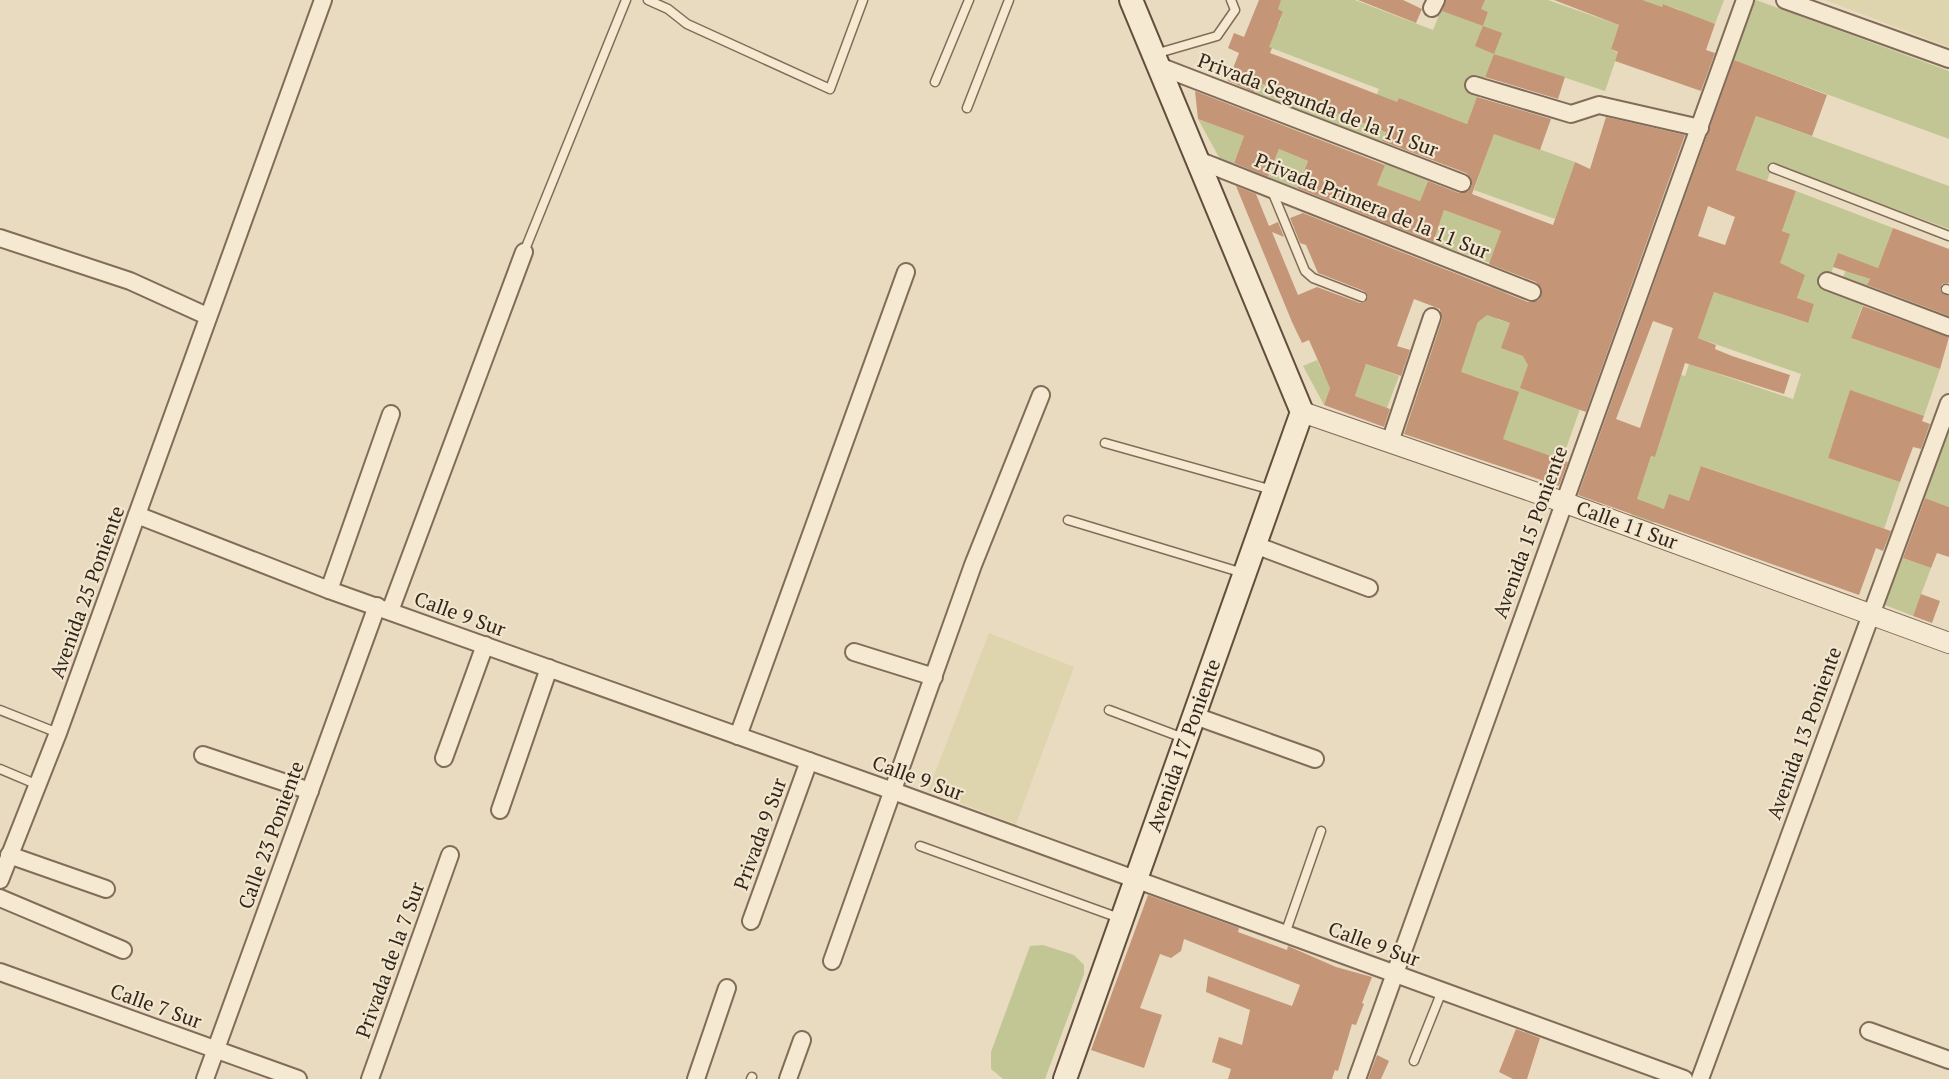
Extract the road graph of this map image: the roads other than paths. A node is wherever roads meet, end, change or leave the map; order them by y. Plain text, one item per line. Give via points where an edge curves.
1 (323, 0) edge
2 (626, 0) edge
3 (648, 0) edge
4 (863, 0) edge
5 (969, 0) edge
6 (1009, 0) edge
7 (1131, 0) edge
8 (1231, 0) edge
9 (1745, 0) edge
10 (1785, 0) edge
11 (1949, 59) edge
12 (1156, 60) junction
13 (935, 82) dead end
14 (1474, 86) dead end
15 (968, 108) dead end
16 (1700, 128) junction
17 (1198, 160) junction
18 (1773, 168) dead end
19 (1462, 183) dead end
20 (1271, 189) junction
21 (1949, 236) edge
22 (0, 238) edge
23 (524, 252) joint
24 (906, 272) dead end
25 (1827, 281) dead end
26 (1532, 292) dead end
27 (1362, 297) dead end
28 (207, 316) junction
29 (1431, 317) dead end
30 (1949, 327) edge
31 (1041, 395) dead end
32 (1949, 403) edge
33 (1302, 412) junction
34 (391, 414) dead end
35 (1105, 442) dead end
36 (1390, 442) junction
37 (1275, 490) junction
38 (1563, 502) junction
39 (137, 515) junction
40 (1068, 520) dead end
41 (1256, 545) junction
42 (1245, 574) junction
43 (1369, 588) dead end
44 (329, 591) junction
45 (384, 609) junction
46 (1869, 613) junction
47 (1949, 643) edge
48 (485, 645) junction
49 (854, 652) dead end
50 (549, 668) junction
51 (934, 677) junction
52 (0, 710) edge
53 (1109, 710) dead end
54 (1194, 716) junction
55 (58, 733) junction
56 (738, 735) junction
57 (1186, 739) junction
58 (203, 754) dead end
59 (444, 758) dead end
60 (1315, 759) dead end
61 (809, 761) junction
62 (0, 769) edge
63 (38, 785) junction
64 (310, 790) junction
65 (893, 791) junction
66 (500, 810) dead end
67 (1321, 831) dead end
68 (920, 846) dead end
69 (9, 855) junction
70 (450, 855) dead end
71 (0, 880) edge
72 (1136, 881) junction
73 (106, 889) dead end
74 (0, 898) edge
75 (1122, 919) junction
76 (751, 921) dead end
77 (1285, 934) junction
78 (123, 950) dead end
79 (832, 961) dead end
80 (0, 972) edge
81 (1394, 974) junction
82 (727, 988) dead end
83 (1442, 991) junction
84 (1869, 1031) dead end
85 (802, 1040) dead end
86 (215, 1050) junction
87 (1949, 1060) edge
88 (1414, 1061) dead end
89 (205, 1079) edge
90 (298, 1079) edge
91 (370, 1079) edge
92 (696, 1079) edge
93 (788, 1079) edge
94 (1065, 1079) edge
95 (1357, 1079) edge
96 (1684, 1079) edge
97 (1700, 1079) edge

1 - 28 street, Avenida 25 Poniente
2 - 23 lane
3 - 4 lane via 687,24 830,89
5 - 13 lane
6 - 15 lane
7 - 12 main road
8 - 12 lane via 1235,10 1217,36
9 - 16 street, Avenida 15 Poniente
10 - 11 street
12 - 17 main road
12 - 19 street, Privada Segunda de la 11 Sur
14 - 16 street via 1571,114 1599,105
16 - 38 street, Avenida 15 Poniente
17 - 20 street, Privada Primera de la 11 Sur
17 - 33 main road
18 - 21 lane
20 - 26 street, Privada Primera de la 11 Sur
20 - 27 lane via 1305,271 1313,278
22 - 28 street via 130,281
23 - 45 street, Calle 23 Poniente
24 - 56 street
25 - 30 street
28 - 39 street, Avenida 25 Poniente
29 - 36 street
31 - 51 street via 973,565
32 - 46 street, Avenida 13 Poniente
33 - 36 street, Calle 11 Sur
33 - 37 main road, Avenida 17 Poniente
34 - 44 street
35 - 37 lane
36 - 38 street, Calle 11 Sur
37 - 41 main road, Avenida 17 Poniente
38 - 46 street, Calle 11 Sur
38 - 81 street, Avenida 15 Poniente
39 - 44 street, Calle 9 Sur
39 - 55 street, Avenida 25 Poniente
40 - 42 lane
41 - 42 main road, Avenida 17 Poniente
41 - 43 street
42 - 54 main road, Avenida 17 Poniente
44 - 45 street, Calle 9 Sur
45 - 48 street, Calle 9 Sur
45 - 64 street, Calle 23 Poniente
46 - 47 street, Calle 11 Sur
46 - 97 street, Avenida 13 Poniente
48 - 50 street, Calle 9 Sur
48 - 59 street
49 - 51 street
50 - 56 street, Calle 9 Sur
50 - 66 street
51 - 65 street
52 - 55 lane
53 - 57 lane
54 - 57 main road, Avenida 17 Poniente
54 - 60 street
55 - 63 street, Avenida 25 Poniente
56 - 61 street, Calle 9 Sur
57 - 72 main road, Avenida 17 Poniente
58 - 64 street
61 - 65 street, Calle 9 Sur
61 - 76 street, Privada 9 Sur
62 - 63 lane
63 - 69 street, Avenida 25 Poniente
64 - 86 street, Calle 23 Poniente
65 - 72 street, Calle 9 Sur
65 - 79 street
67 - 77 lane
68 - 75 lane
69 - 71 street, Avenida 25 Poniente
69 - 73 street
70 - 91 street, Privada de la 7 Sur
72 - 75 main road, Avenida 17 Poniente
72 - 77 street, Calle 9 Sur
74 - 78 street
75 - 94 main road, Avenida 17 Poniente
77 - 81 street, Calle 9 Sur
80 - 86 street, Calle 7 Sur
81 - 83 street, Calle 9 Sur
81 - 95 street, Avenida 15 Poniente
82 - 92 street
83 - 88 lane
83 - 96 street, Calle 9 Sur
84 - 87 street
85 - 93 street
86 - 89 street, Calle 23 Poniente
86 - 90 street, Calle 7 Sur

